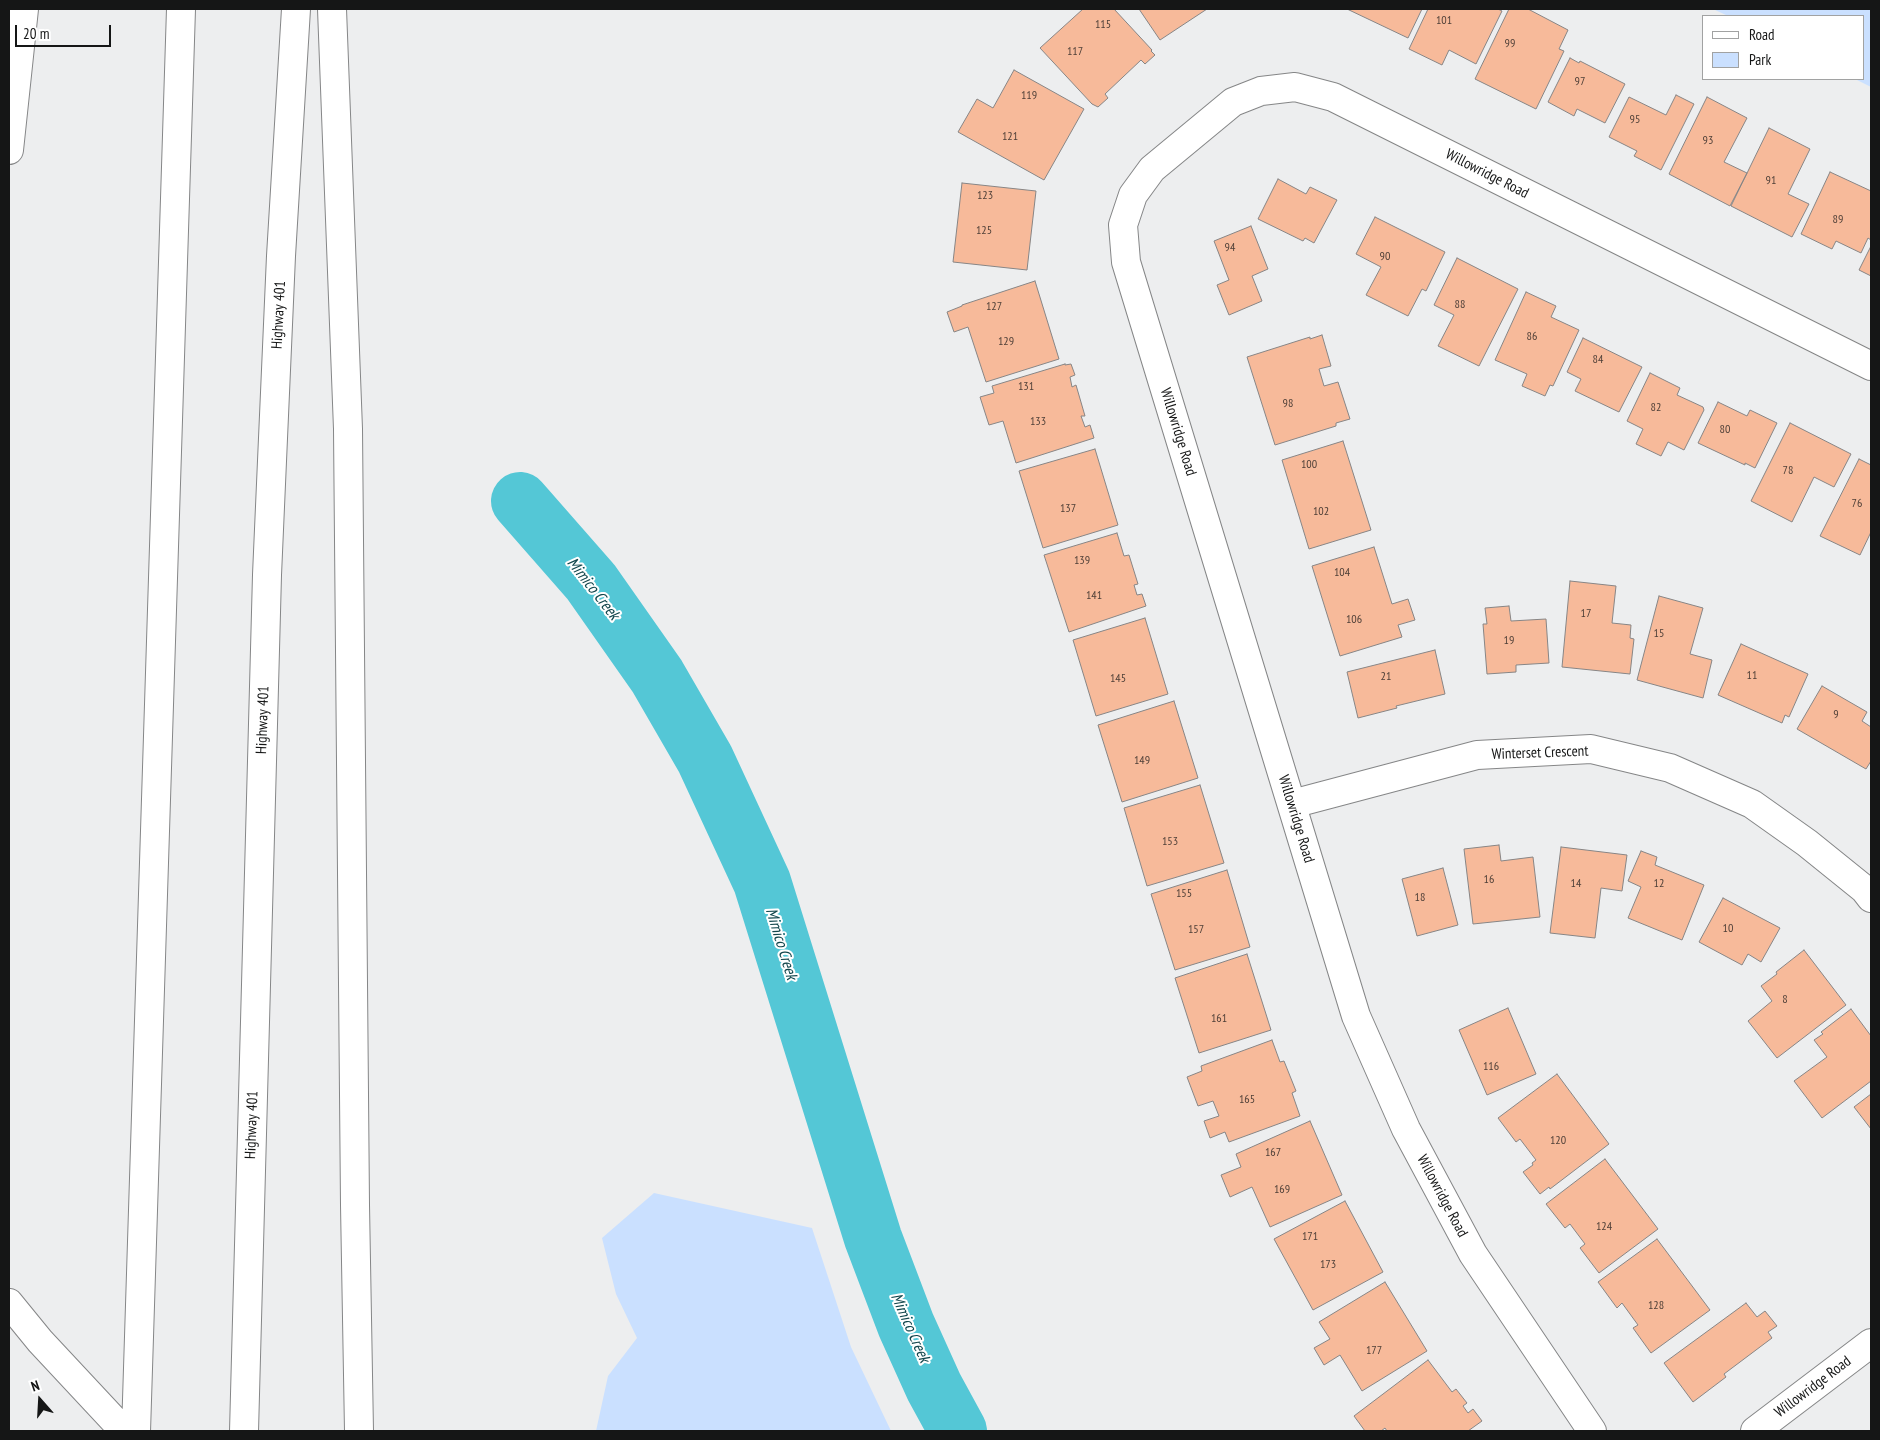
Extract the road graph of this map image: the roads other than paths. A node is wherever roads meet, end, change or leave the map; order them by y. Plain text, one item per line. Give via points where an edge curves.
1 (24, 9) edge
2 (181, 9) edge
3 (296, 9) edge
4 (332, 9) edge
5 (9, 150) edge
6 (1871, 366) edge
7 (1292, 804) junction
8 (1871, 898) edge
9 (9, 1303) edge
10 (1871, 1343) edge
11 (124, 1431) edge
12 (136, 1431) edge
13 (244, 1431) edge
14 (359, 1431) edge
15 (1592, 1431) edge
16 (1755, 1431) edge

1 - 5 main road
2 - 12 main road
3 - 13 main road, Highway 401 via 267,575
4 - 14 main road via 348,429
6 - 7 main road, Willowridge Road via 1333,97 1295,87 1261,91 1233,102 1152,169 1133,195 1123,226 1126,262
7 - 8 main road, Winterset Crescent via 1477,755 1591,749 1670,768 1752,804 1807,843
7 - 15 main road, Willowridge Road via 1356,1016 1406,1129 1473,1254
9 - 11 main road
10 - 16 main road, Willowridge Road

